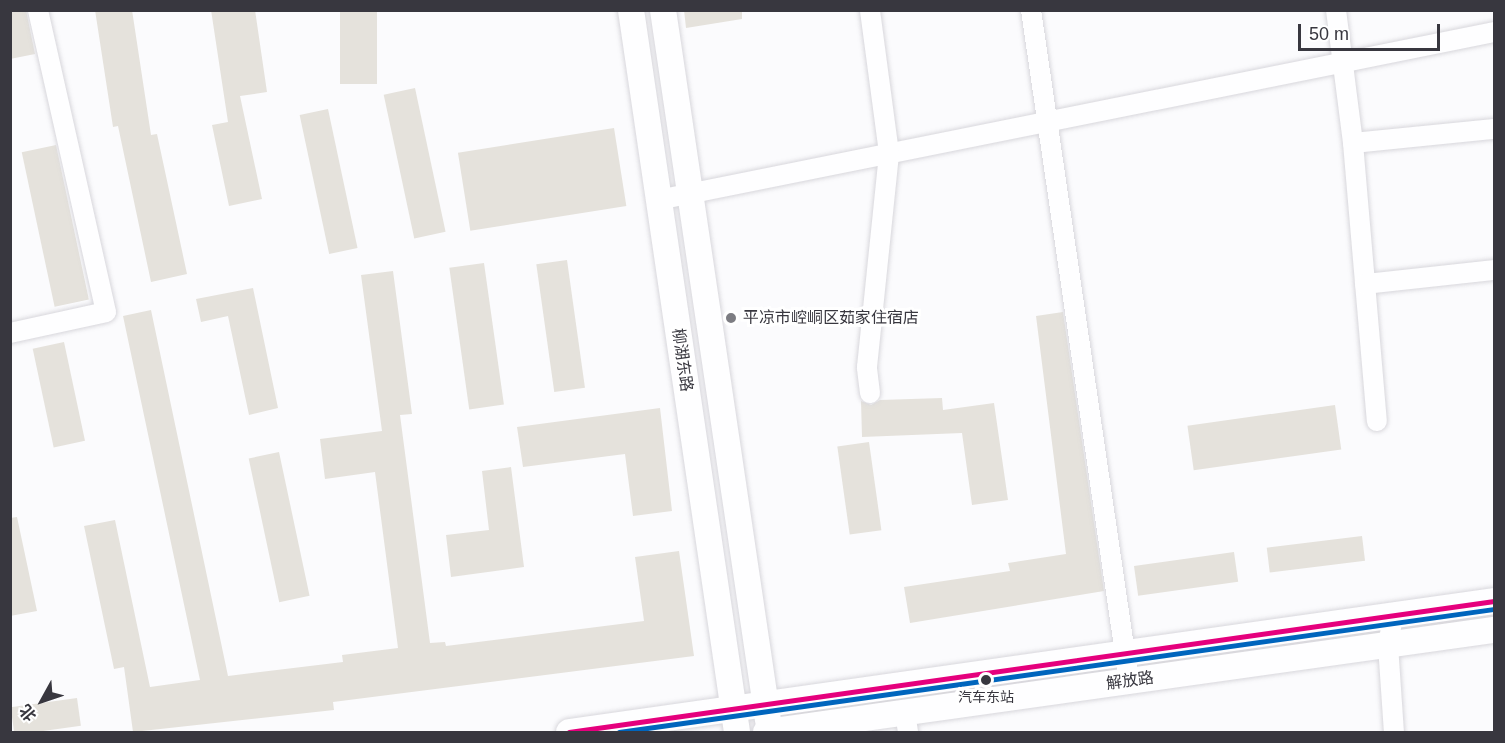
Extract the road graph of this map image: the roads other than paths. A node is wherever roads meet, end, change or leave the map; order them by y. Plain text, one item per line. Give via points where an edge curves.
1 (38, 10) edge
2 (631, 10) edge
3 (663, 10) edge
4 (870, 10) edge
5 (1031, 10) edge
6 (1336, 10) edge
7 (1494, 32) edge
8 (1343, 61) junction
9 (1049, 121) junction
10 (1494, 129) edge
11 (1353, 143) junction
12 (889, 153) junction
13 (690, 195) junction
14 (658, 200) junction
15 (1494, 270) edge
16 (1365, 284) junction
17 (10, 333) edge
18 (870, 393) dead end
19 (1377, 421) dead end
20 (1494, 601) edge
21 (1393, 615) junction
22 (1494, 630) edge
23 (1388, 645) junction
24 (1124, 655) junction
25 (1129, 681) junction
26 (765, 705) junction
27 (735, 721) edge
28 (907, 723) edge
29 (569, 732) edge
30 (768, 732) edge
31 (1394, 732) edge

1 - 17 street via 106,312
2 - 14 main road, 柳湖东路
3 - 13 main road, 柳湖东路
4 - 12 street
5 - 9 street
6 - 8 street
7 - 8 street
8 - 9 street
8 - 11 street
9 - 12 street
9 - 24 street
10 - 11 street
11 - 16 street
12 - 13 street
12 - 18 street via 867,367
13 - 14 street
13 - 26 main road, 柳湖东路
14 - 27 main road, 柳湖东路
15 - 16 street
16 - 19 street
20 - 21 main road, 解放路
21 - 23 street
21 - 24 main road, 解放路
22 - 23 main road, 解放路
23 - 25 main road, 解放路
23 - 31 street
24 - 25 street
24 - 26 main road, 解放路
25 - 28 main road, 解放路
26 - 27 main road, 解放路
26 - 30 main road, 柳湖东路
27 - 29 main road, 解放路
28 - 30 main road, 解放路

